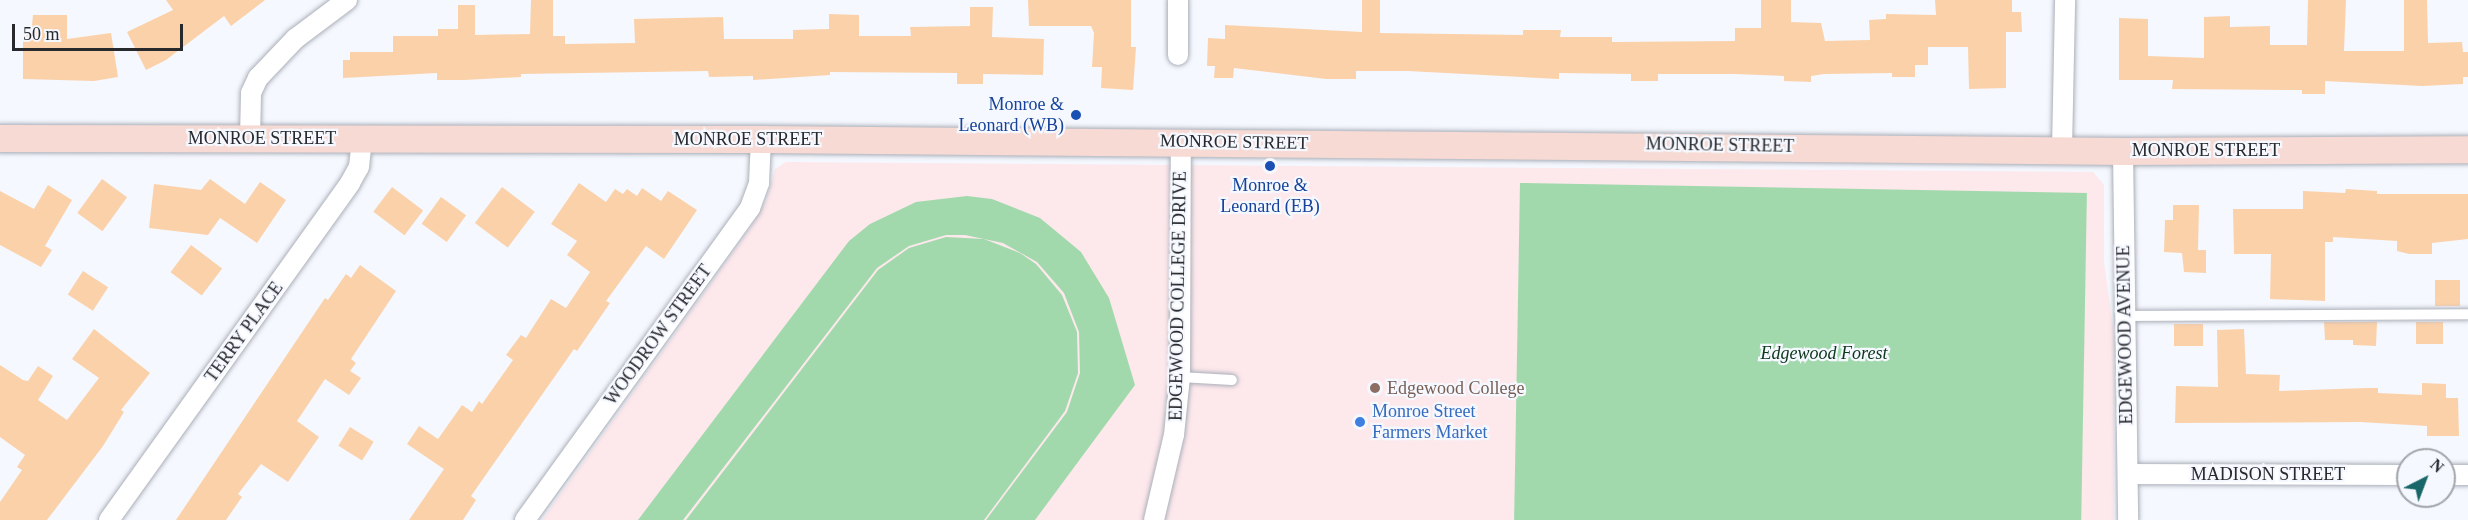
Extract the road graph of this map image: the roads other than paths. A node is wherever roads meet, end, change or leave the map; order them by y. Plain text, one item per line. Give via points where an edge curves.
1 (347, 0) edge
2 (1178, 0) edge
3 (2065, 0) edge
4 (1178, 55) dead end
5 (362, 137) junction
6 (0, 138) edge
7 (250, 138) junction
8 (761, 139) junction
9 (1181, 141) junction
10 (2062, 149) junction
11 (2468, 149) edge
12 (2123, 151) junction
13 (2468, 314) edge
14 (2125, 316) junction
15 (1180, 377) junction
16 (1232, 380) dead end
17 (2128, 474) junction
18 (2396, 475) edge
19 (109, 520) edge
20 (525, 520) edge
21 (1154, 520) edge
22 (2128, 520) edge

1 - 7 street via 269,63 251,93
2 - 4 street
3 - 10 street
5 - 7 main road, MONROE STREET
5 - 8 main road, MONROE STREET
5 - 19 street, TERRY PLACE via 359,167 350,183
6 - 7 main road, MONROE STREET
8 - 9 main road, MONROE STREET
8 - 20 street, WOODROW STREET via 759,183 750,208
9 - 10 main road, MONROE STREET
9 - 15 street, EDGEWOOD COLLEGE DRIVE
10 - 12 main road, MONROE STREET
11 - 12 main road, MONROE STREET
12 - 14 street, EDGEWOOD AVENUE
13 - 14 lane
14 - 17 street, EDGEWOOD AVENUE
15 - 16 lane
15 - 21 street, EDGEWOOD COLLEGE DRIVE via 1174,435
17 - 18 street, MADISON STREET
17 - 22 street, EDGEWOOD AVENUE

